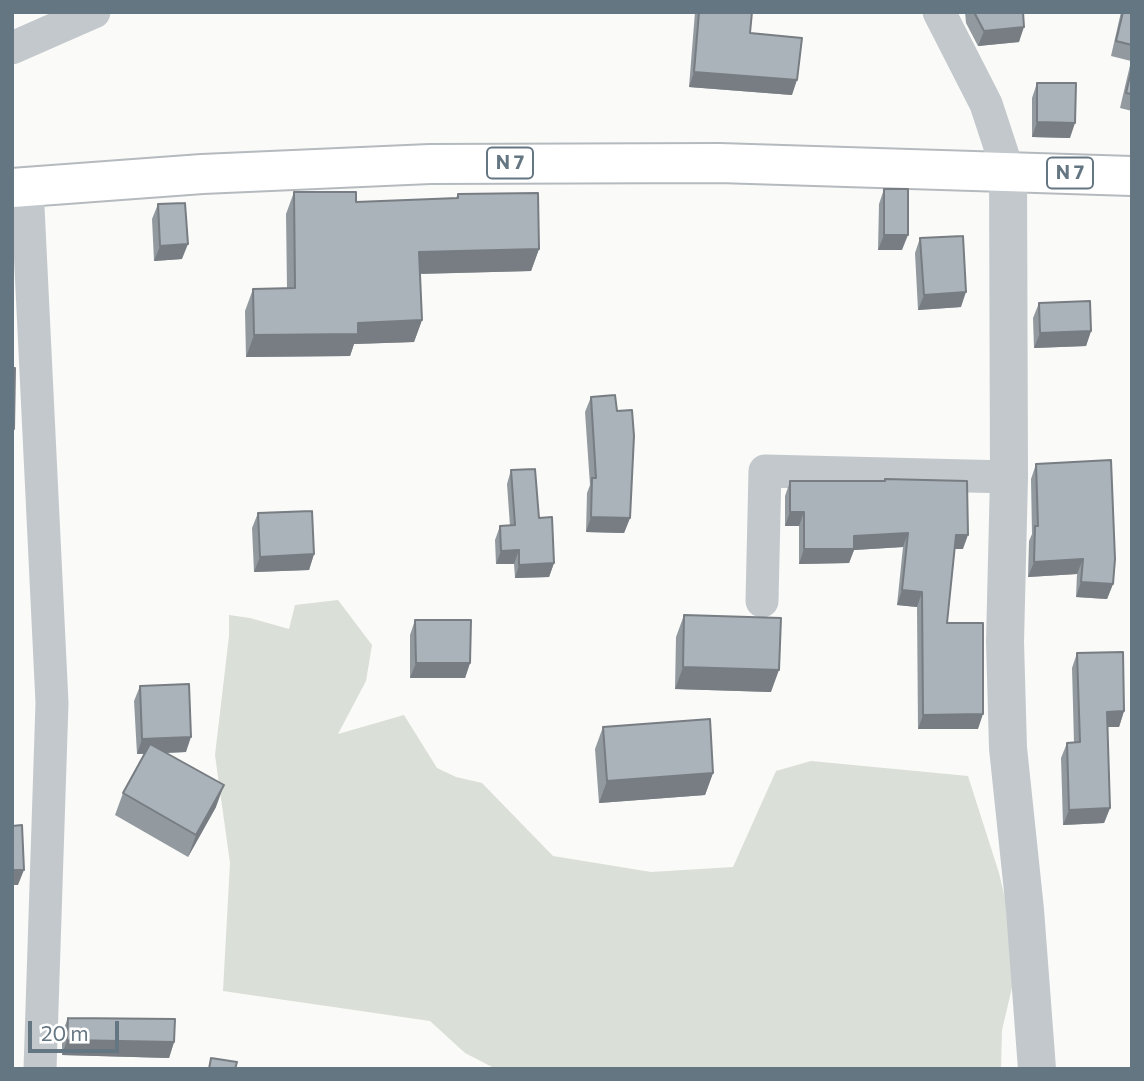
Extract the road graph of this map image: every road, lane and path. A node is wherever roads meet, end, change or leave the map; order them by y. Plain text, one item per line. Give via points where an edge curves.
1 (94, 12) edge
2 (939, 12) edge
3 (14, 38) edge
4 (1008, 171) junction
5 (1132, 176) edge
6 (19, 187) edge
7 (1009, 477) junction
8 (762, 601) dead end
9 (40, 1069) edge
10 (1037, 1069) edge

1 - 3 street
2 - 4 street via 985,104
4 - 5 main road, N 7
4 - 6 main road, N 7 via 719,163 430,164
4 - 7 street
6 - 9 street via 52,703
7 - 8 street via 765,471
7 - 10 street via 1008,748

